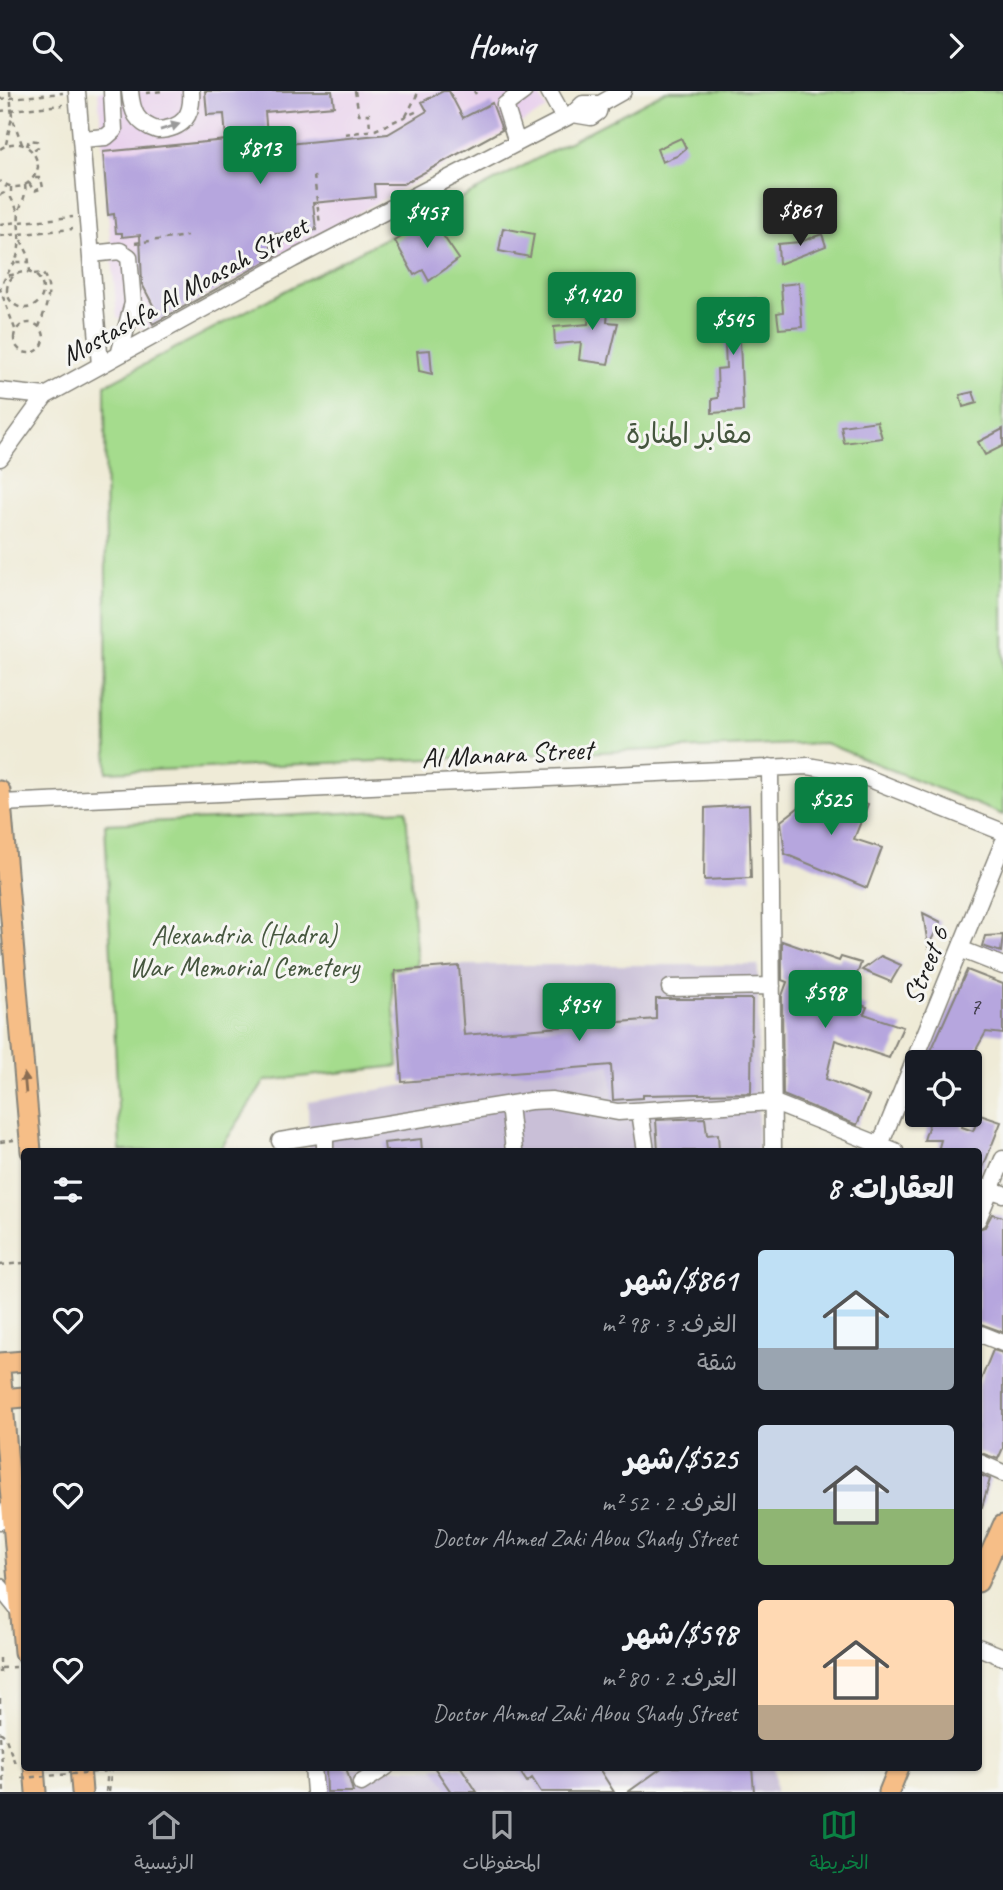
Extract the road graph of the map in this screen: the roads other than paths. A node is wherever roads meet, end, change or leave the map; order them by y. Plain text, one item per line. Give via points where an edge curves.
1 (191, 91) edge
2 (524, 91) edge
3 (549, 91) edge
4 (623, 91) edge
5 (113, 93) edge
6 (130, 93) edge
7 (78, 95) edge
8 (568, 116) junction
9 (82, 139) junction
10 (517, 143) junction
11 (91, 254) junction
12 (119, 355) junction
13 (100, 365) junction
14 (0, 391) edge
15 (44, 396) junction
16 (0, 458) edge
17 (771, 767) junction
18 (1, 797) edge
19 (1003, 832) edge
20 (1003, 843) edge
21 (4, 883) edge
22 (960, 949) junction
23 (1003, 966) edge
24 (772, 986) junction
25 (670, 988) dead end
26 (772, 1102) junction
27 (509, 1105) junction
28 (640, 1112) junction
29 (325, 1134) junction
30 (280, 1141) dead end
31 (880, 1145) junction
32 (31, 1148) edge
33 (326, 1148) edge
34 (514, 1148) edge
35 (646, 1148) edge
36 (773, 1148) edge
37 (888, 1148) edge
38 (1003, 1159) edge
39 (991, 1189) edge
40 (982, 1210) edge
41 (982, 1335) edge
42 (1003, 1343) edge
43 (21, 1361) edge
44 (0, 1363) edge
45 (0, 1369) edge
46 (21, 1397) edge
47 (3, 1399) junction
48 (982, 1464) edge
49 (1003, 1473) edge
50 (12, 1503) junction
51 (0, 1521) edge
52 (1003, 1525) edge
53 (982, 1573) edge
54 (0, 1587) edge
55 (21, 1615) joint
56 (982, 1649) edge
57 (1003, 1657) edge
58 (80, 1771) edge
59 (313, 1771) edge
60 (379, 1771) edge
61 (897, 1771) edge
62 (27, 1773) edge
63 (362, 1781) edge
64 (36, 1792) edge
65 (82, 1792) edge
66 (315, 1792) edge
67 (889, 1792) edge

6 -> 1 street via 137,119 157,130 168,130 187,118
2 - 10 street via 505,105
3 - 8 street
4 - 8 street, Mostashfa Al Moasah Street via 600,104 591,117
5 - 6 street
5 - 9 street via 111,135
7 - 9 street
8 - 10 street, Mostashfa Al Moasah Street
9 - 11 street
10 - 12 street, Mostashfa Al Moasah Street
11 - 12 street via 125,253 129,257 133,303
11 - 13 street
12 - 13 street, Mostashfa Al Moasah Street
13 - 15 street, Mostashfa Al Moasah Street
14 - 15 street, Mostashfa Al Moasah Street
15 - 16 street, Mostashfa Al Moasah Street
17 - 18 street, Al Manara Street
17 - 19 street, Al Manara Street via 808,766 860,775
17 - 24 street
18 - 21 main road
20 - 22 street, Street 6
32 -> 21 main road
22 - 23 street
22 - 31 street, Street 6
24 - 25 street
24 - 26 street
26 - 28 street
26 - 31 street
26 - 36 street
27 - 28 street via 552,1100 594,1110
27 - 29 street
27 - 34 street
28 - 35 street
29 - 30 street
29 - 33 street
31 - 37 street
38 - 39 street
39 - 40 street
41 - 42 street
43 - 44 main road
45 - 47 main road
46 - 47 main road
47 - 50 main road
48 - 49 street
50 - 51 street
50 - 55 main road
52 - 53 main road
54 - 55 street
56 - 57 street
58 - 65 main road
59 - 66 street
60 - 63 street
61 - 67 main road
62 - 64 main road

